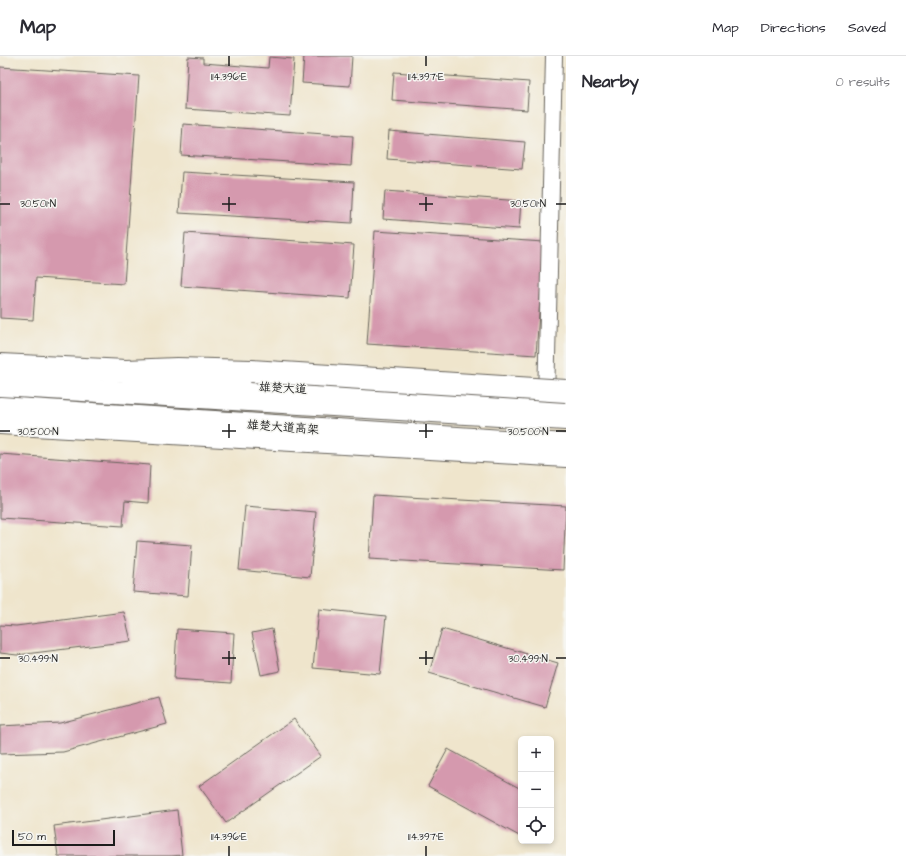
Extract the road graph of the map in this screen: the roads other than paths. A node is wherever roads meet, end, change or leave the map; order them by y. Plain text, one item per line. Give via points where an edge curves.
1 (554, 56) edge
2 (0, 364) edge
3 (126, 371) junction
4 (0, 385) edge
5 (566, 391) edge
6 (556, 405) edge
7 (0, 408) edge
8 (566, 419) edge
9 (0, 423) edge
10 (566, 445) edge
11 (566, 456) edge

1 - 6 street
2 - 3 main road, 雄楚大道
3 - 5 main road, bridge via 251,371
3 - 6 main road, 雄楚大道 via 176,382
4 - 8 main road, 雄楚大道高架
7 - 10 main road, 雄楚大道高架
9 - 11 main road

